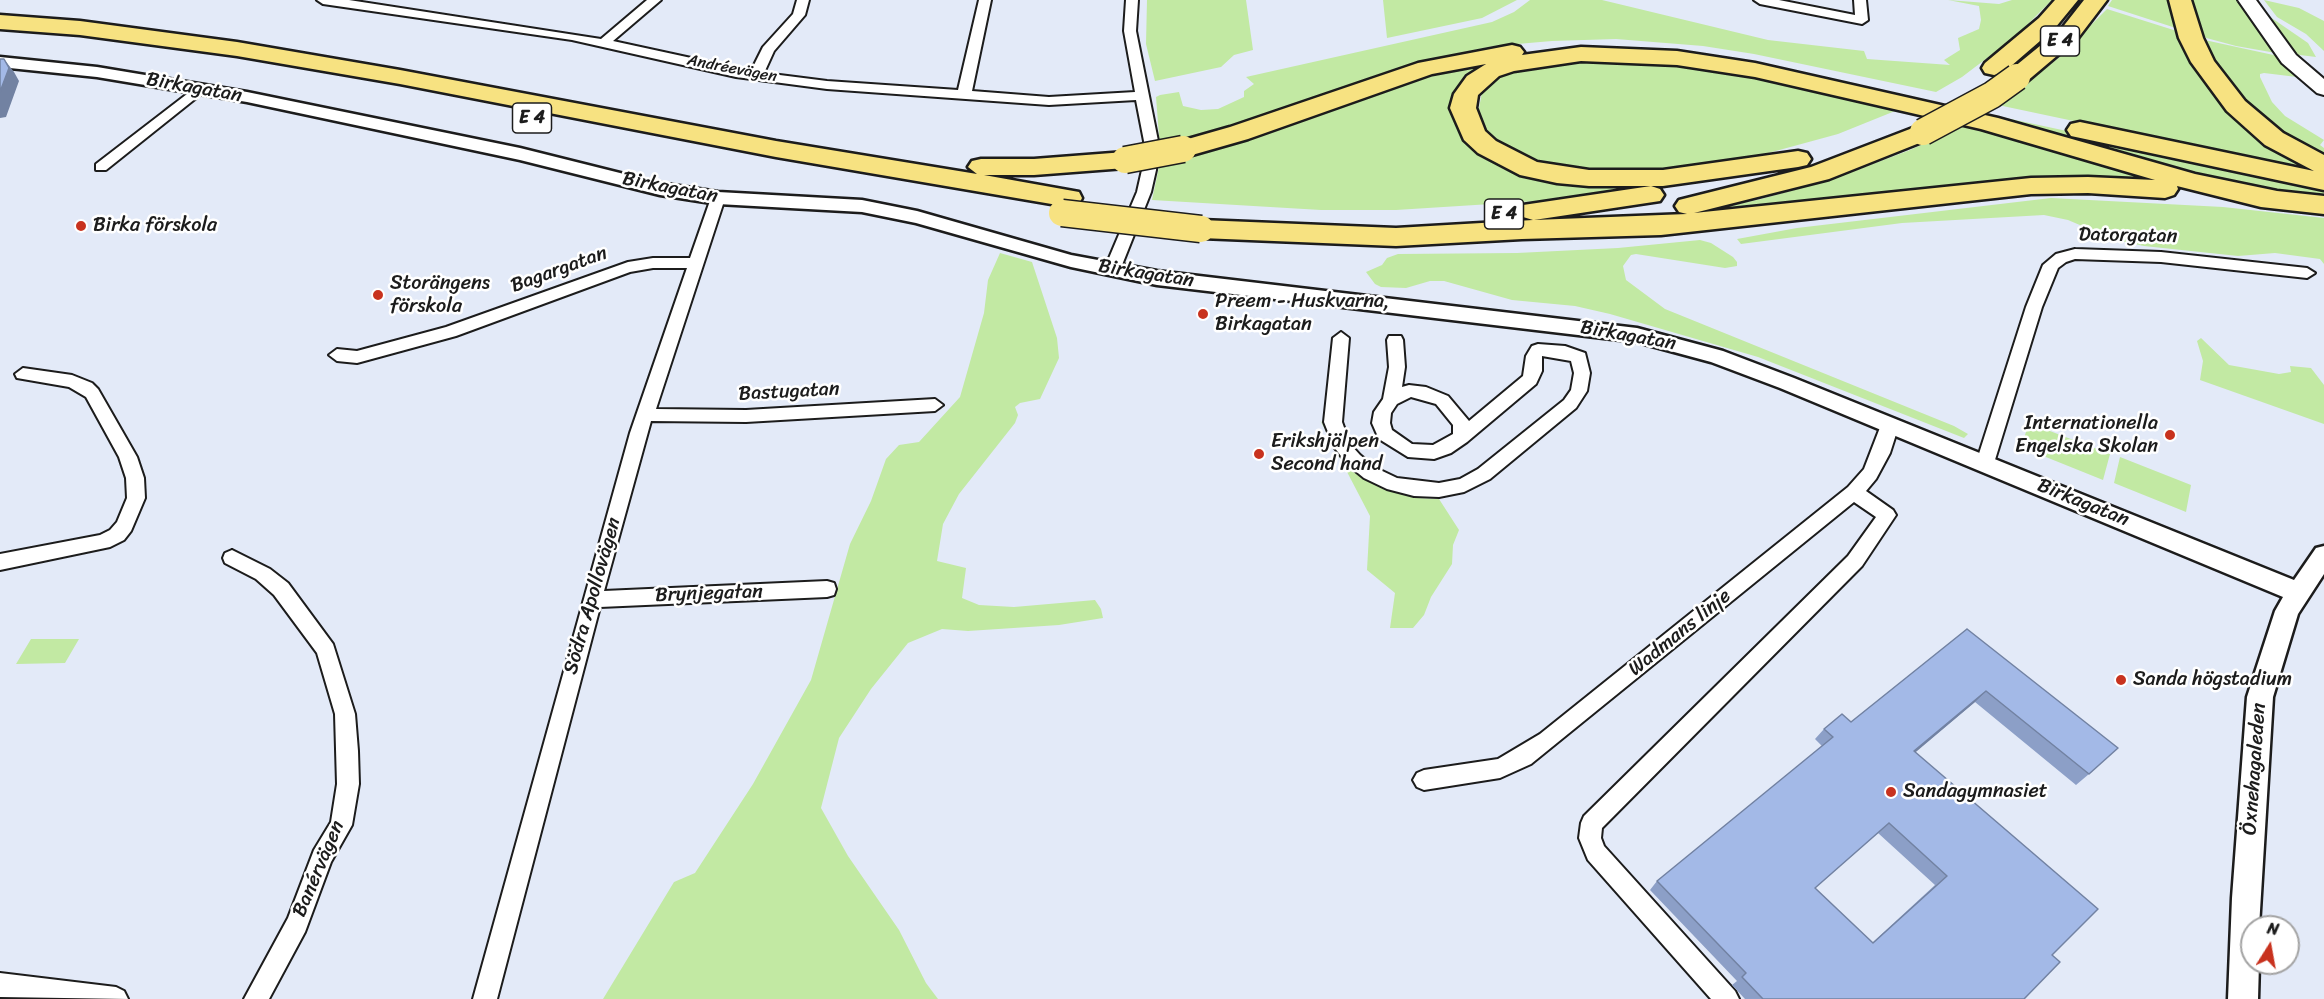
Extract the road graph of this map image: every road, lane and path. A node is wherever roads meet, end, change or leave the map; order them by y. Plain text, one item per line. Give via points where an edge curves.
1 (331, 0) edge
2 (442, 0) edge
3 (655, 0) edge
4 (804, 0) edge
5 (985, 0) edge
6 (1132, 0) edge
7 (1761, 0) edge
8 (1860, 0) edge
9 (2067, 0) edge
10 (2096, 0) edge
11 (2180, 0) edge
12 (2248, 1) edge
13 (433, 16) junction
14 (0, 22) edge
15 (0, 34) edge
16 (605, 42) junction
17 (0, 62) edge
18 (756, 75) junction
19 (200, 88) junction
20 (2324, 89) edge
21 (964, 96) junction
22 (1144, 96) junction
23 (1913, 126) junction
24 (776, 149) junction
25 (1798, 159) junction
26 (2324, 166) edge
27 (101, 167) dead end
28 (2324, 182) edge
29 (718, 198) junction
30 (2283, 201) junction
31 (2324, 205) edge
32 (1065, 206) junction
33 (1203, 221) junction
34 (1524, 230) junction
35 (695, 263) junction
36 (1112, 270) junction
37 (2307, 273) dead end
38 (1341, 338) dead end
39 (1395, 340) dead end
40 (337, 355) dead end
41 (23, 374) dead end
42 (1391, 400) junction
43 (935, 405) dead end
44 (645, 415) junction
45 (1890, 425) junction
46 (1461, 437) junction
47 (1985, 463) junction
48 (1854, 492) junction
49 (2324, 555) edge
50 (232, 558) dead end
51 (0, 561) edge
52 (827, 589) dead end
53 (2297, 592) junction
54 (592, 599) junction
55 (1424, 780) dead end
56 (0, 985) edge
57 (116, 999) edge
58 (256, 999) edge
59 (485, 999) edge
60 (1727, 999) edge
61 (2243, 999) edge

1 - 13 street, Andréevägen
2 - 13 street
3 - 16 street
4 - 18 street via 799,15 768,50
5 - 21 street
6 - 22 street via 1131,38
7 - 8 street via 1862,20
9 - 23 highway, E 4 via 2047,23 1994,68
10 - 23 highway, E 4, bridge via 2070,33 1992,95
11 - 26 highway via 2203,62 2236,106 2274,140
12 - 20 main road via 2289,59
13 - 16 street, Andréevägen
14 - 24 highway, E 4 via 80,28 237,49 400,76
15 - 32 highway, E 4 via 134,46 225,60 917,191
16 - 18 street, Andréevägen
17 - 19 street, Birkagatan
18 - 21 street, Andréevägen
19 - 27 street
19 - 29 street, Birkagatan via 519,154 660,189
21 - 22 street, Andréevägen via 1078,101
22 - 36 street via 1151,141 1149,170
23 - 25 highway, E 4
23 - 34 highway, E 4 via 1820,173 1743,194 1670,210
24 - 28 highway, bridge via 885,162 981,167 1125,160 1239,133 1427,68 1511,52 1622,47 1682,51 1775,66
24 - 32 highway, E 4
25 - 30 highway via 1663,178 1557,175 1529,169 1487,147 1473,134 1463,108 1466,94 1476,81 1509,64 1581,54 1677,58 1793,77 1881,97 1989,123 2192,182
25 - 33 highway, E 4 via 1658,194 1517,213
29 - 35 street, Södra Apollovägen
29 - 36 street, Birkagatan via 862,206
30 - 31 highway
30 - 34 highway via 2138,187 2031,186 1662,226
32 - 33 highway, E 4, bridge
33 - 34 highway, E 4 via 1298,236 1395,237
35 - 40 street, Bagargatan via 628,267 450,332 357,357
35 - 44 street, Södra Apollovägen
36 - 45 street, Birkagatan via 1637,335 1716,356
37 - 47 street, Datorgatan via 2161,257 2083,254 2061,258 2051,266 2034,307
38 - 46 street via 1333,422 1343,447 1370,473 1414,489 1464,485 1484,474 1570,404 1579,391 1579,357 1538,350 1530,380
39 - 42 street via 1397,367
41 - 51 street via 86,387 128,457 136,498 125,526 103,542
42 - 46 street via 1409,392 1426,393 1442,400 1462,424
42 - 46 street via 1381,423 1385,434 1408,450 1434,452
43 - 44 street, Bastugatan via 746,416
44 - 54 street, Södra Apollovägen
45 - 47 street, Birkagatan
45 - 48 street, Wadmans linje via 1870,474
47 - 53 street, Birkagatan
48 - 55 street, Wadmans linje via 1524,757 1500,768
48 - 60 street via 1887,515 1855,561 1592,823 1590,838 1596,853
49 - 53 street, Öxnehagaleden
50 - 58 street, Banérvägen via 263,574 281,589 326,650 345,714 348,751 348,784 340,825 322,857 297,924
52 - 54 street, Brynjegatan
53 - 61 street, Öxnehagaleden via 2278,634 2260,697
54 - 59 street, Södra Apollovägen
56 - 57 street

